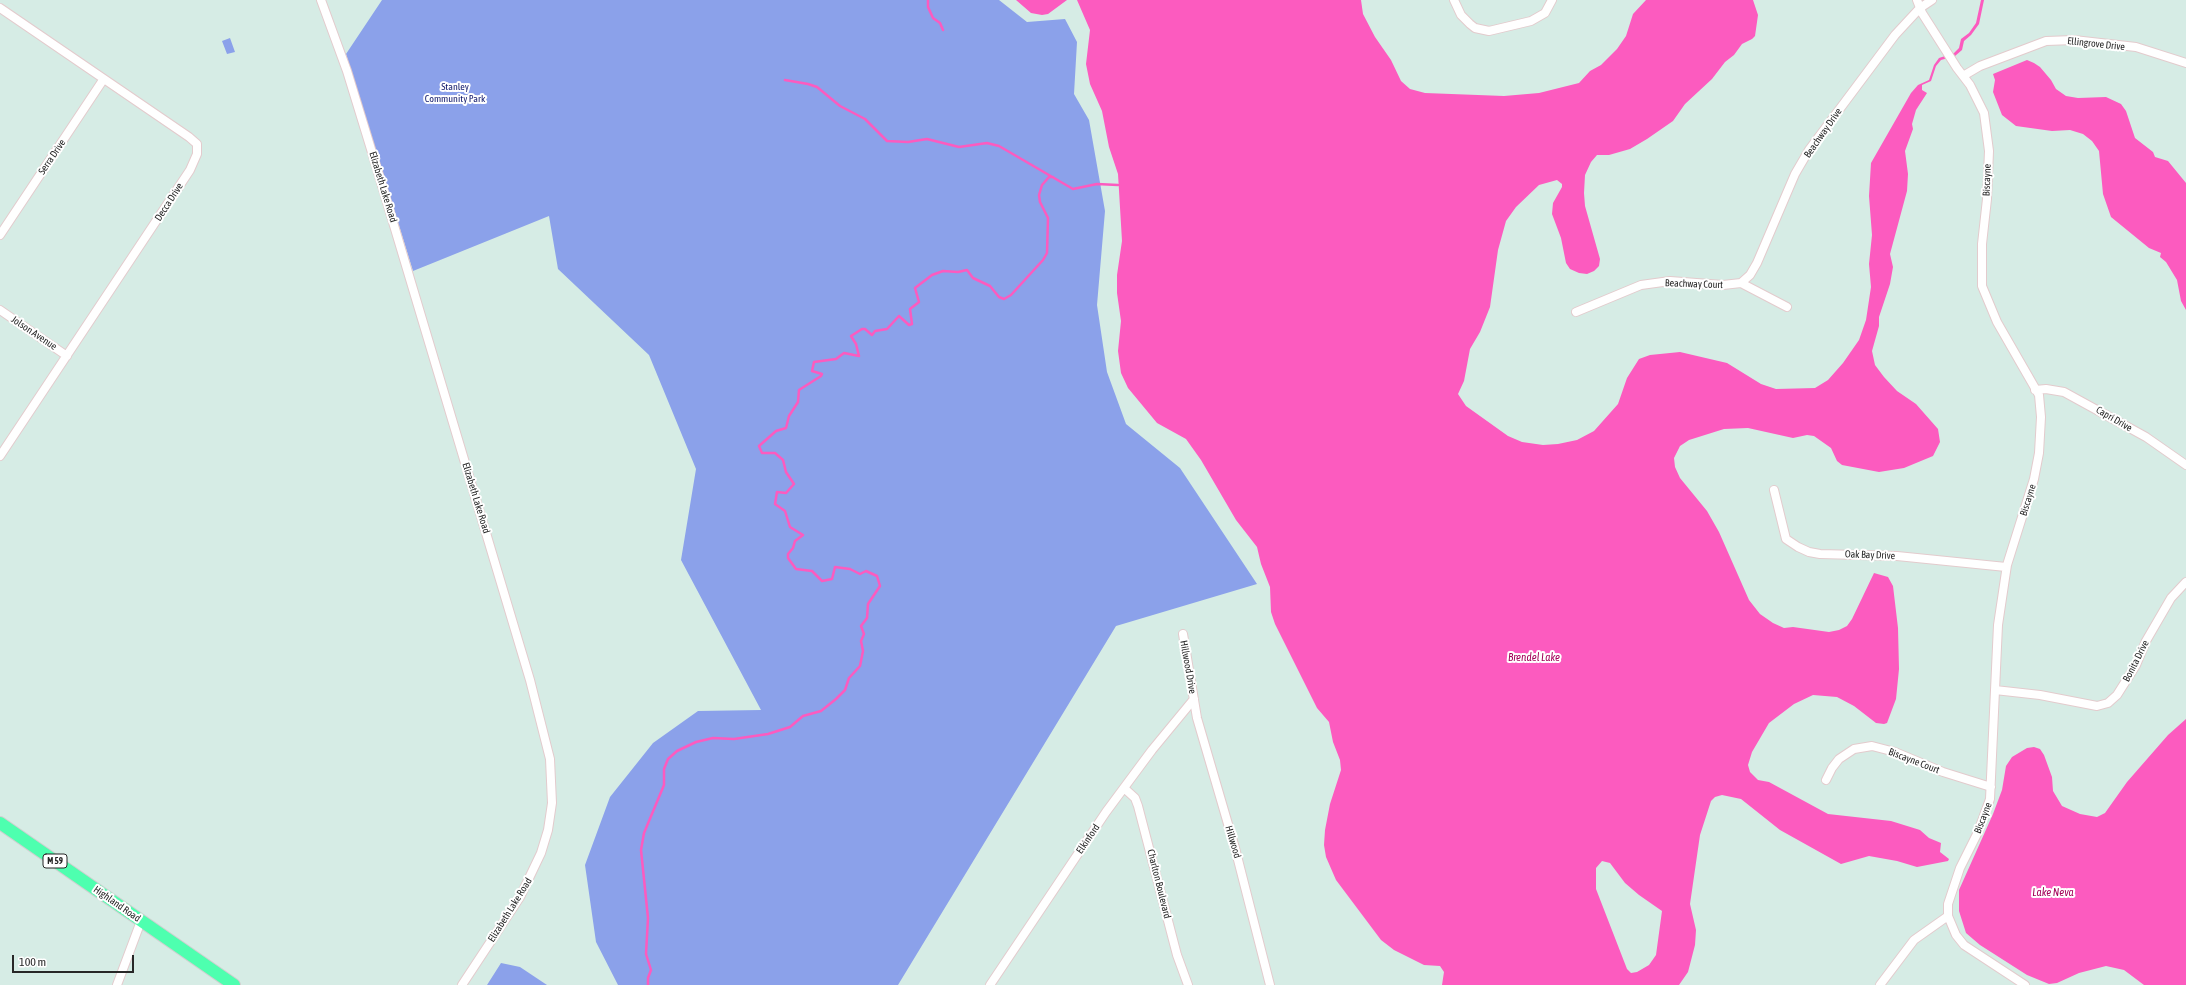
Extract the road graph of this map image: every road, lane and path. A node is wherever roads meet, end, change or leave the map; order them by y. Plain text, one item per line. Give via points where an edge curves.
1 (321, 0) edge
2 (1454, 0) edge
3 (1552, 0) edge
4 (1932, 0) edge
5 (1918, 4) edge
6 (0, 8) edge
7 (2186, 63) edge
8 (1963, 76) junction
9 (103, 80) junction
10 (0, 235) edge
11 (1741, 283) junction
12 (1787, 307) dead end
13 (0, 310) edge
14 (1576, 312) dead end
15 (67, 356) junction
16 (2035, 390) junction
17 (0, 456) edge
18 (2186, 465) edge
19 (1774, 490) dead end
20 (2006, 567) junction
21 (2186, 582) edge
22 (1183, 634) dead end
23 (1995, 690) junction
24 (1194, 699) junction
25 (1826, 780) dead end
26 (1991, 787) junction
27 (1124, 788) junction
28 (0, 823) edge
29 (1948, 916) junction
30 (141, 921) junction
31 (117, 985) edge
32 (234, 985) edge
33 (462, 985) edge
34 (990, 985) edge
35 (1188, 985) edge
36 (1270, 985) edge
37 (1880, 985) edge
38 (2025, 985) edge

1 - 33 street, Elizabeth Lake Road via 347,71 376,165 528,672 550,760 551,809 541,853 520,897
2 - 3 street via 1461,15 1470,24 1475,28 1489,30 1531,21 1545,13
4 - 5 street, Beachway Drive
5 - 8 street, Biscayne
5 - 11 street, Beachway Drive via 1810,150 1795,174 1757,263 1750,275
6 - 9 street, Decca Drive
7 - 8 street, Ellingrove Drive via 2136,47 2074,40 2046,41 1980,66
8 - 16 street, Biscayne via 1984,113 1989,151 1982,244 1982,286 1997,322
9 - 10 street, Serra Drive
9 - 15 street, Decca Drive via 189,137 197,144 197,154 190,170
11 - 12 street
11 - 14 street, Beachway Court via 1723,285 1670,281 1641,285
13 - 15 street, Jolson Avenue
15 - 17 street, Decca Drive
16 - 18 street, Capri Drive via 2064,392 2146,437
16 - 20 street, Biscayne via 2039,395 2041,417 2039,453 2034,479
19 - 20 street, Oak Bay Drive via 1786,538 1809,552 1897,556
20 - 23 street, Biscayne via 1997,633
21 - 23 street, Bonita Drive via 2171,598 2146,641 2136,665 2117,695 2108,703 2096,706 2040,695
22 - 24 street, Hillwood Drive
23 - 26 street, Biscayne
24 - 27 street, Elkinford
24 - 36 street, Hillwood
25 - 26 street, Biscayne Court via 1839,759 1854,749 1872,746
26 - 29 street, Biscayne via 1990,798 1978,832 1952,887
27 - 34 street, Elkinford
27 - 35 street, Charlton Boulevard via 1135,798 1138,806 1177,955
28 - 30 highway, Highland Road / M 59
29 - 37 street via 1922,933 1907,948
29 - 38 street, Biscayne via 1956,935 1964,945
30 - 31 street
30 - 32 highway, Highland Road / M 59

